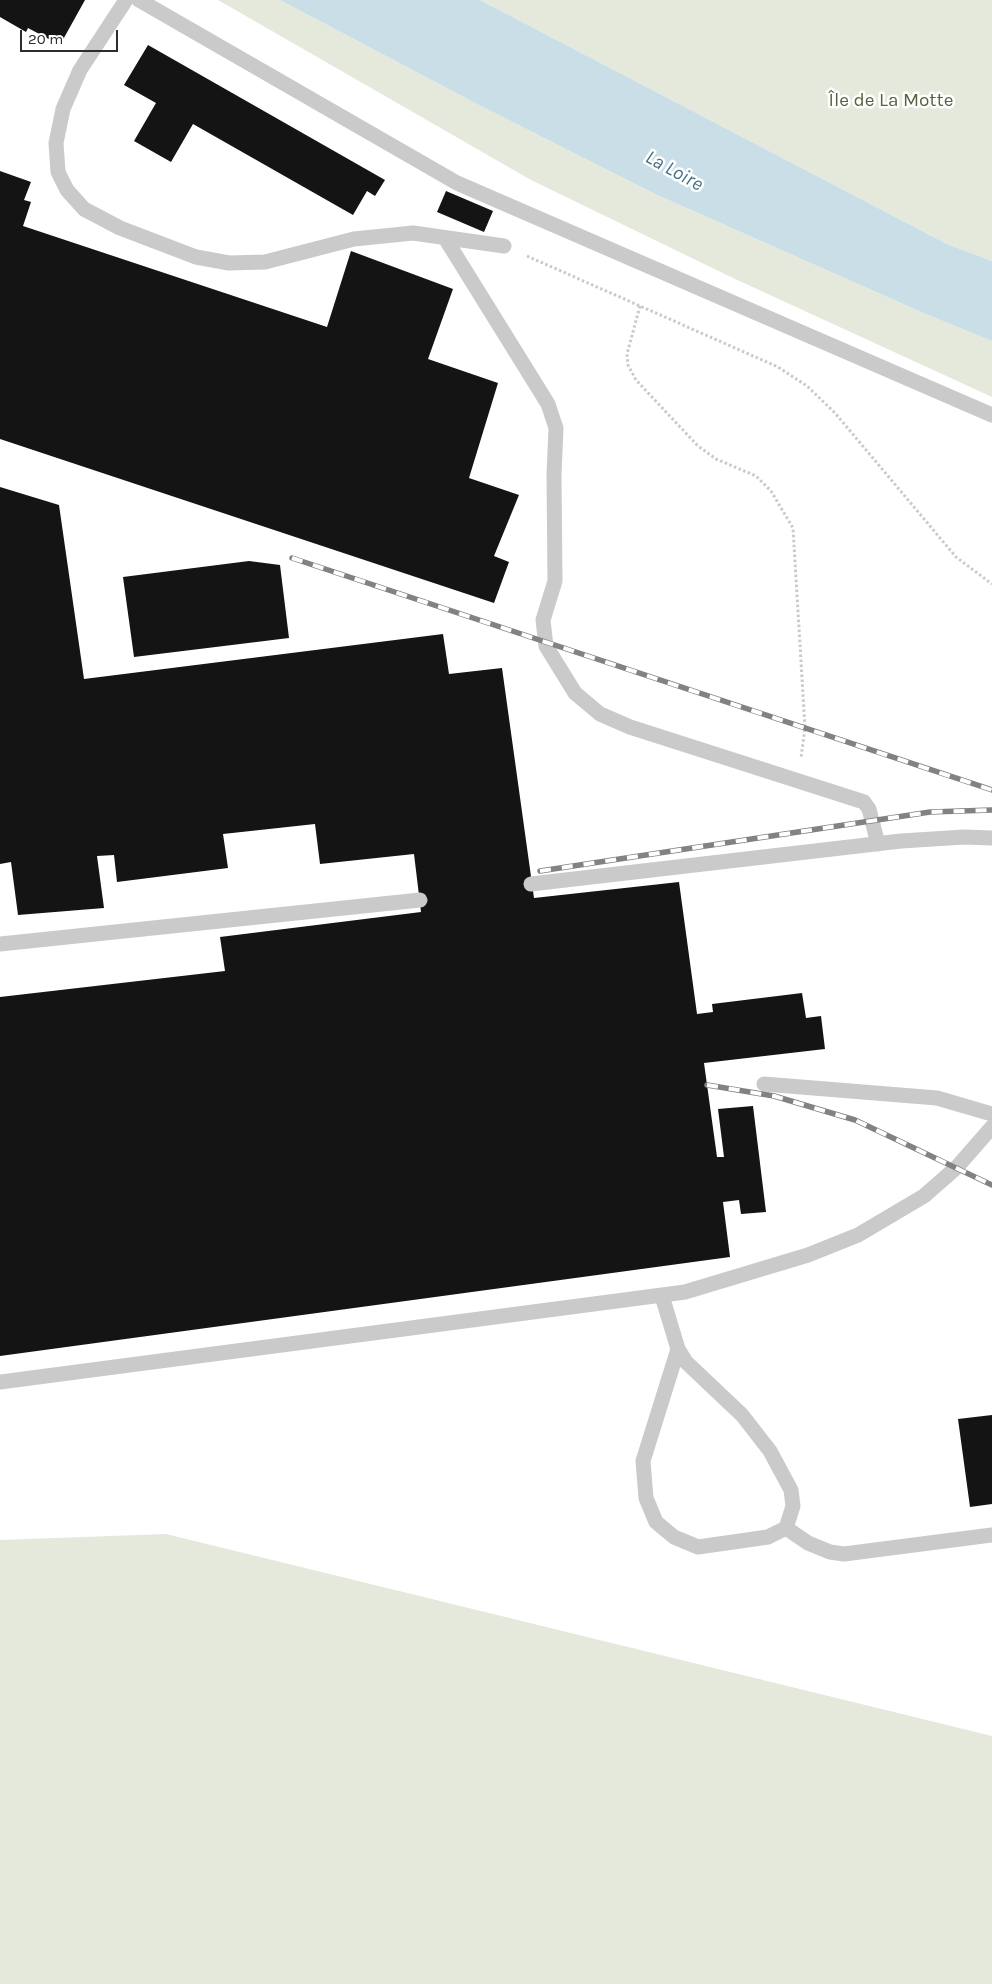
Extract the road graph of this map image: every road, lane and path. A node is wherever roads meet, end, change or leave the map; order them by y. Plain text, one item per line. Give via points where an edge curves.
1 (126, 0) edge
2 (139, 0) edge
3 (445, 238) junction
4 (504, 246) joint
5 (640, 306) junction
6 (992, 415) edge
7 (992, 584) edge
8 (798, 781) junction
9 (992, 838) edge
10 (878, 844) junction
11 (531, 884) dead end
12 (420, 900) dead end
13 (0, 944) edge
14 (764, 1084) dead end
15 (992, 1114) edge
16 (992, 1127) edge
17 (662, 1296) junction
18 (678, 1349) junction
19 (0, 1382) edge
20 (786, 1528) junction
21 (992, 1535) edge

1 - 3 lane via 80,70 63,109 56,143 58,172 67,190 84,209 128,232 196,257 228,263 265,262 354,239 413,233
2 - 6 lane via 457,184
3 - 4 lane
3 - 8 lane via 548,404 556,428 555,581 544,620 544,634 546,646 575,693 600,714 630,726
4 - 5 path
5 - 7 path via 778,368 807,386 834,413 956,557
5 - 8 path via 627,354 628,365 636,380 698,446 716,459 756,476 771,491 793,528 805,728
8 - 10 lane via 864,802
9 - 10 lane
10 - 11 lane
12 - 13 lane
14 - 15 lane via 937,1098
16 - 17 lane via 958,1167 924,1196 858,1235 738,1278
17 - 18 lane
17 - 19 lane
18 - 20 lane via 686,1362 742,1415 770,1451 791,1490 793,1506
18 - 20 lane via 643,1461 646,1498 656,1522 674,1537 698,1547 768,1537
20 - 21 lane via 808,1543 844,1554

